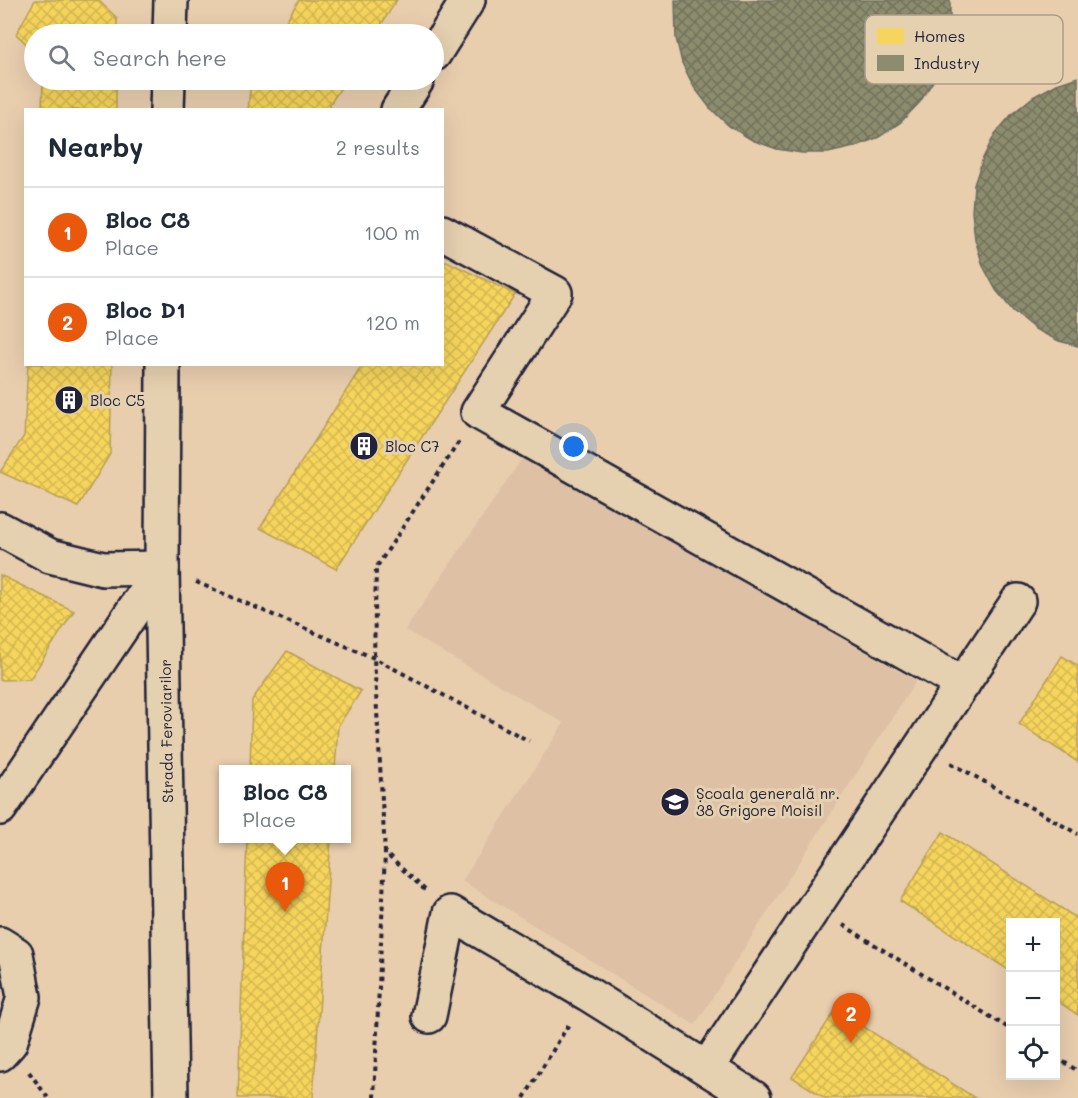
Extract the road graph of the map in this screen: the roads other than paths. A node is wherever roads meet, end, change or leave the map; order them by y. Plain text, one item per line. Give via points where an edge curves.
1 (171, 0) edge
2 (468, 0) edge
3 (170, 24) edge
4 (444, 38) edge
5 (168, 90) edge
6 (411, 90) edge
7 (167, 108) edge
8 (399, 108) edge
9 (444, 233) edge
10 (163, 366) edge
11 (0, 529) edge
12 (162, 568) junction
13 (1018, 601) dead end
14 (963, 684) junction
15 (0, 808) edge
16 (0, 944) edge
17 (429, 1016) dead end
18 (0, 1054) edge
19 (707, 1068) junction
20 (171, 1098) edge
21 (754, 1098) edge

1 - 3 street
2 - 4 street
5 - 7 street
6 - 8 street
9 - 14 street via 555,293 478,412
10 - 12 street, Strada Feroviarilor
11 - 12 street via 50,556 82,564 103,569
12 - 15 street
12 - 20 street, Strada Feroviarilor
13 - 14 street
14 - 19 street
16 - 18 street via 16,954 24,997 10,1043
17 - 19 street via 450,913
19 - 21 street

